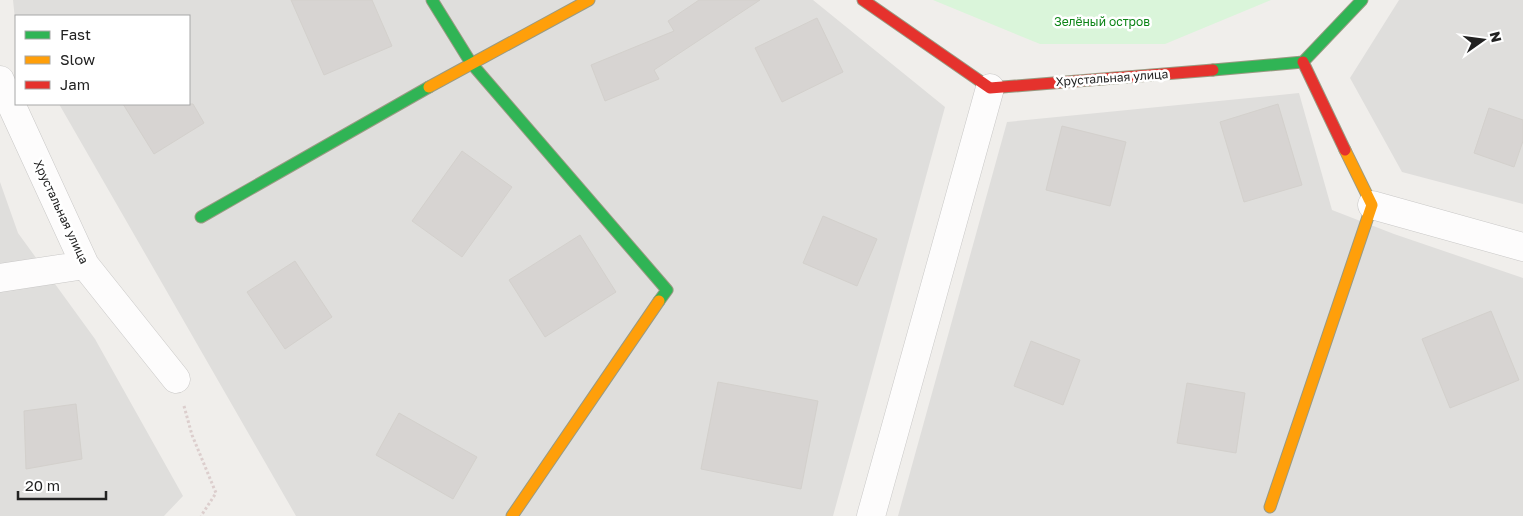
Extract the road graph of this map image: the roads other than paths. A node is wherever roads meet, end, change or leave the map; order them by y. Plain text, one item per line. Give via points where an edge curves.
1 (432, 0) edge
2 (588, 0) edge
3 (863, 0) edge
4 (1362, 0) edge
5 (471, 62) junction
6 (1303, 62) junction
7 (0, 80) edge
8 (990, 88) junction
9 (1372, 205) junction
10 (201, 217) dead end
11 (1523, 247) edge
12 (85, 265) junction
13 (0, 278) edge
14 (176, 379) road end
15 (1270, 507) dead end
16 (512, 516) edge
17 (870, 516) edge

1 - 5 street
2 - 5 street
3 - 8 street
4 - 6 street
5 - 10 street
5 - 16 street via 667,290
6 - 8 street, Хрустальная улица
6 - 9 street
7 - 12 street, Хрустальная улица
8 - 17 street
9 - 11 street
9 - 15 street
12 - 13 street
12 - 14 street, Хрустальная улица

